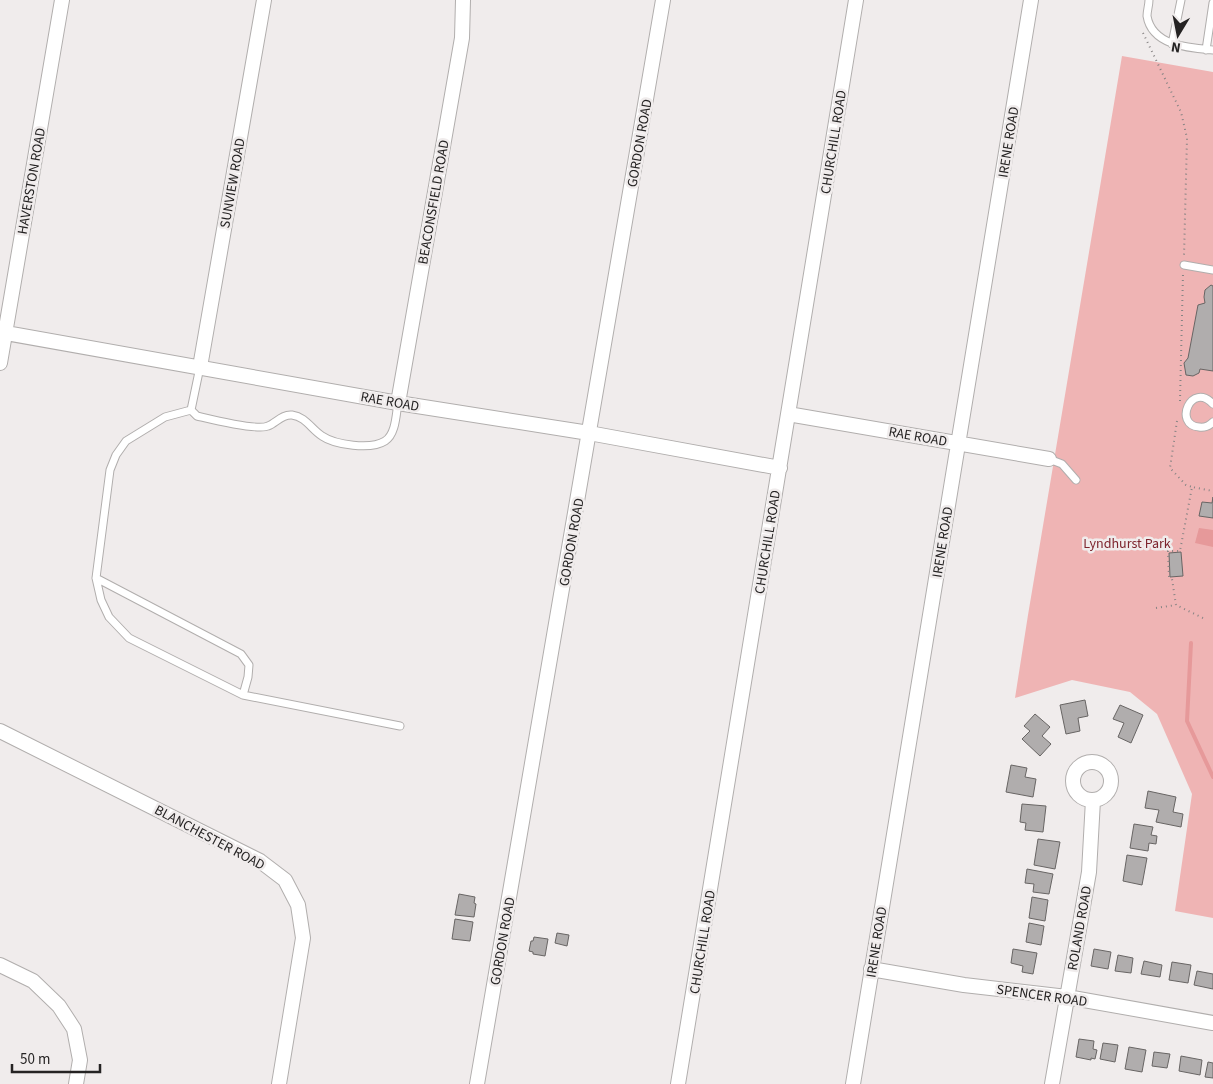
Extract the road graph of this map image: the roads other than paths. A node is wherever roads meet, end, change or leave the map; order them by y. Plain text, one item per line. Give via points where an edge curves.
1 (62, 0) edge
2 (264, 0) edge
3 (463, 0) edge
4 (664, 0) edge
5 (856, 0) edge
6 (1031, 0) edge
7 (1149, 0) edge
8 (1181, 0) edge
9 (1213, 3) edge
10 (1172, 44) junction
11 (1210, 50) edge
12 (1184, 265) road end
13 (1213, 270) edge
14 (3, 333) edge
15 (0, 362) edge
16 (200, 366) junction
17 (398, 403) junction
18 (1213, 404) edge
19 (191, 410) junction
20 (788, 414) junction
21 (1213, 422) edge
22 (589, 433) junction
23 (958, 443) junction
24 (1049, 459) joint
25 (780, 468) junction
26 (1076, 480) dead end
27 (96, 578) junction
28 (243, 695) junction
29 (400, 726) dead end
30 (0, 731) edge
31 (1093, 800) dead end
32 (0, 965) edge
33 (872, 969) junction
34 (1067, 997) junction
35 (1213, 1023) edge
36 (76, 1084) edge
37 (279, 1084) edge
38 (477, 1084) edge
39 (678, 1084) edge
40 (853, 1084) edge
41 (1052, 1084) edge

1 - 14 street, HAVERSTON ROAD
2 - 16 street, SUNVIEW ROAD
3 - 17 street, BEACONSFIELD ROAD via 462,38
4 - 22 street, GORDON ROAD
5 - 20 street, CHURCHILL ROAD
6 - 23 street, IRENE ROAD
7 - 10 lane via 1147,15 1153,32
8 - 10 lane
9 - 11 lane
10 - 11 lane
12 - 13 lane
14 - 15 street, HAVERSTON ROAD
14 - 16 street, RAE ROAD
16 - 17 street, RAE ROAD
16 - 19 lane
17 - 19 lane via 394,429 386,441 371,446 343,444 324,437 304,418 290,415 268,426 255,427 197,416
17 - 22 street, RAE ROAD
18 - 21 lane via 1208,399 1198,398 1190,403 1186,412 1188,421 1196,427 1206,427
19 - 27 lane via 165,417 126,441 116,455 110,470
20 - 23 street, RAE ROAD
20 - 25 street, CHURCHILL ROAD
22 - 25 street, RAE ROAD
22 - 38 street, GORDON ROAD
23 - 24 street, RAE ROAD
23 - 33 street, IRENE ROAD
24 - 26 lane via 1062,464
25 - 39 street, CHURCHILL ROAD
27 - 28 lane via 109,616 129,638
27 - 28 lane via 241,654 248,665
28 - 29 lane
30 - 37 street, BLANCHESTER ROAD via 258,860 285,880 298,905 303,938
31 - 34 street, ROLAND ROAD via 1089,872
32 - 36 street via 33,981 59,1006 74,1029 80,1060
33 - 34 street, SPENCER ROAD via 964,985
33 - 40 street, IRENE ROAD
34 - 35 street, SPENCER ROAD
34 - 41 street, ROLAND ROAD

